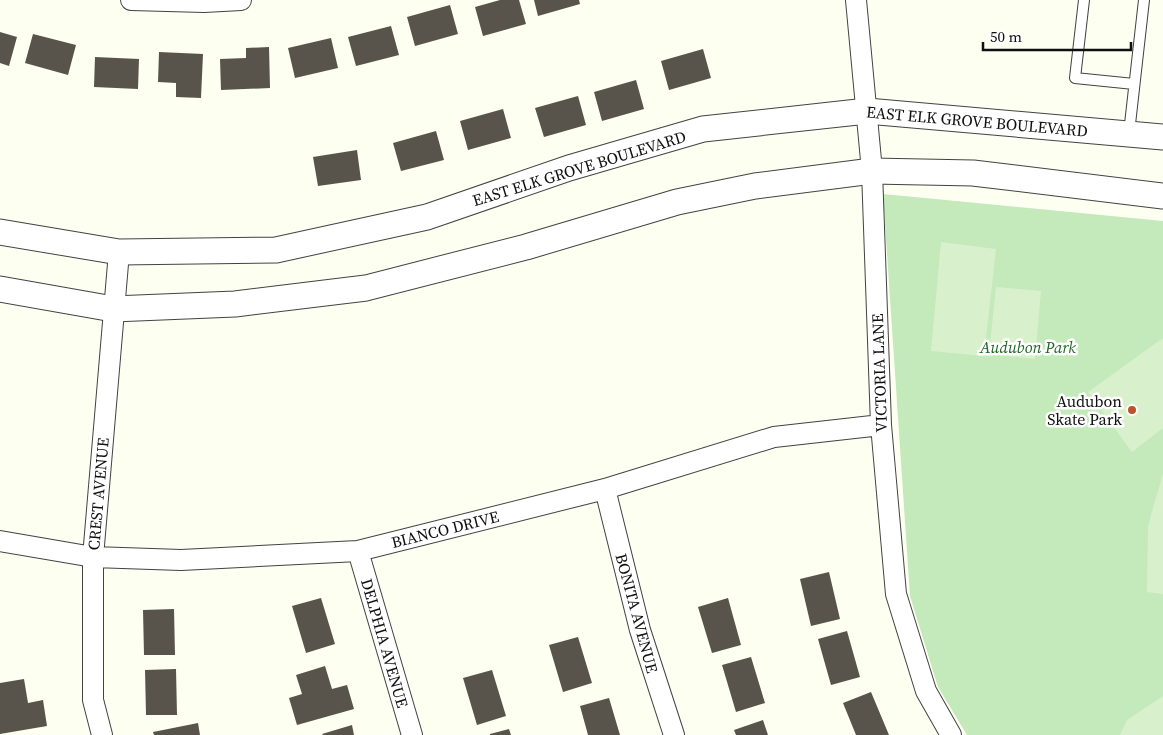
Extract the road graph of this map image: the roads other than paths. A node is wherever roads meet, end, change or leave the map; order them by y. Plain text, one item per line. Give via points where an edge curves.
1 (131, 0) edge
2 (241, 0) edge
3 (856, 0) edge
4 (1084, 0) edge
5 (1144, 0) edge
6 (1134, 84) junction
7 (867, 111) junction
8 (1128, 134) junction
9 (1163, 137) edge
10 (872, 171) junction
11 (1163, 196) edge
12 (0, 232) edge
13 (119, 252) junction
14 (0, 289) edge
15 (113, 310) junction
16 (881, 424) junction
17 (605, 489) junction
18 (0, 541) edge
19 (358, 551) junction
20 (93, 557) junction
21 (102, 735) edge
22 (412, 735) edge
23 (674, 735) edge
24 (951, 735) edge

1 - 2 street
3 - 7 street, VICTORIA LANE
4 - 6 lane via 1075,78
5 - 6 lane
6 - 8 lane
7 - 8 street, EAST ELK GROVE BOULEVARD
7 - 10 street, VICTORIA LANE
7 - 13 street, EAST ELK GROVE BOULEVARD via 703,129 569,168 426,217 276,250
8 - 9 street, EAST ELK GROVE BOULEVARD
10 - 11 street via 973,173
10 - 15 street via 755,186 677,202 526,247 366,288 235,304
10 - 16 street, VICTORIA LANE
12 - 13 street, EAST ELK GROVE BOULEVARD
13 - 15 street, CREST AVENUE
14 - 15 street
15 - 20 street, CREST AVENUE
16 - 17 street, BIANCO DRIVE via 774,437
16 - 24 street, VICTORIA LANE via 896,594 926,691
17 - 19 street, BIANCO DRIVE
17 - 23 street, BONITA AVENUE via 640,630
18 - 20 street, BIANCO DRIVE
19 - 20 street, BIANCO DRIVE via 181,560
19 - 22 street, DELPHIA AVENUE
20 - 21 street, CREST AVENUE via 93,700

